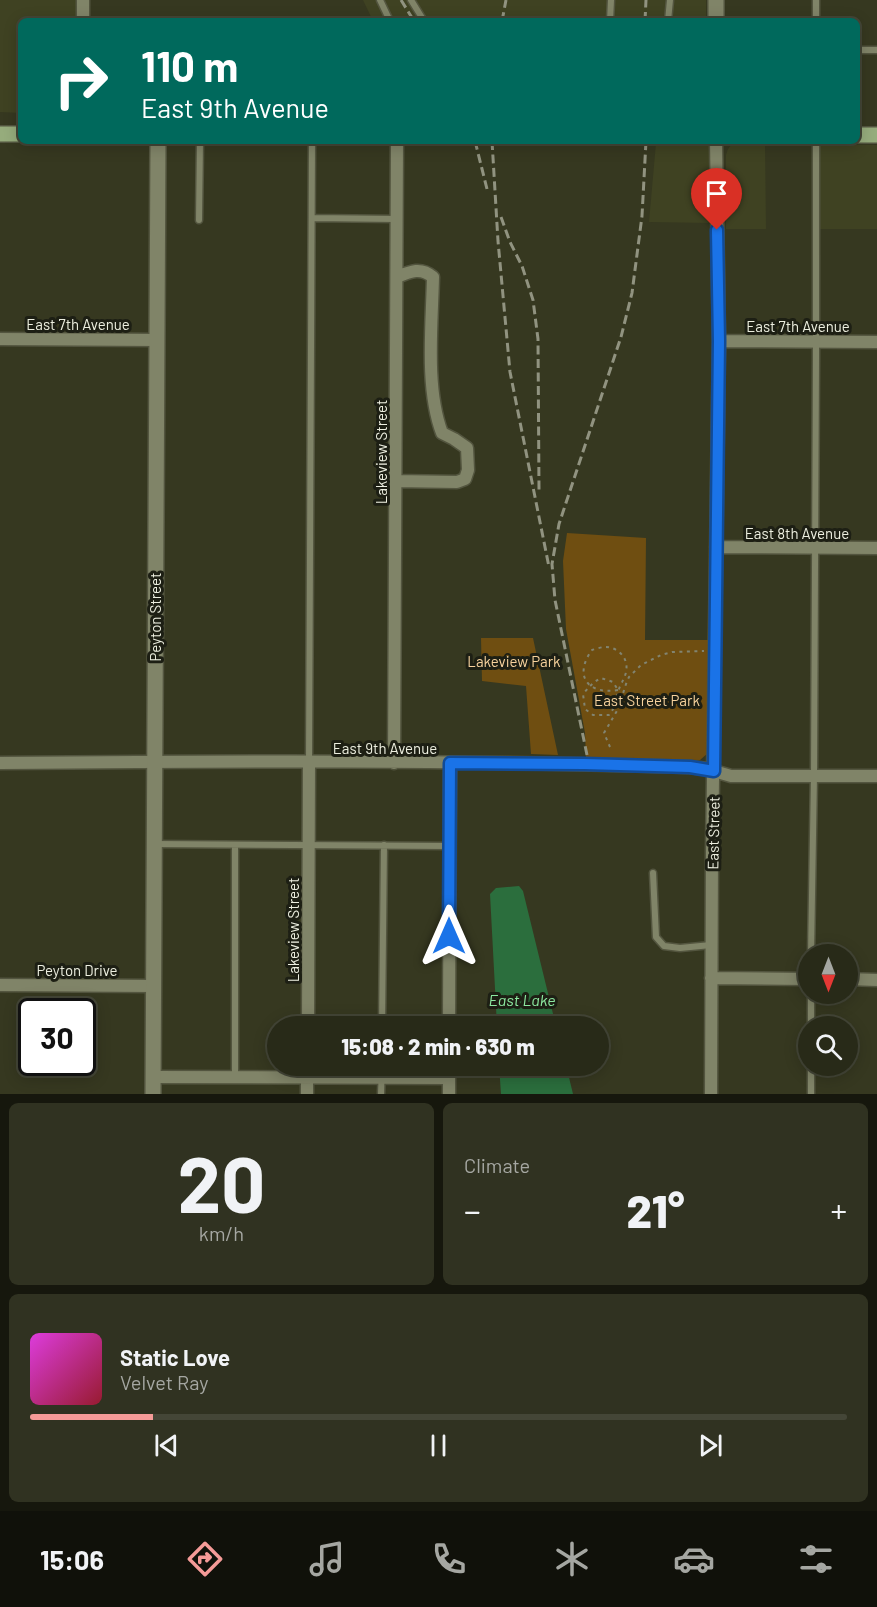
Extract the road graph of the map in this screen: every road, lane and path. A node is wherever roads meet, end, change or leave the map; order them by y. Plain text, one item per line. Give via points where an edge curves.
1 (83, 0) edge
2 (380, 0) edge
3 (411, 0) edge
4 (611, 0) edge
5 (670, 0) edge
6 (716, 0) edge
7 (816, 0) edge
8 (83, 18) edge
9 (389, 18) edge
10 (422, 18) edge
11 (610, 18) edge
12 (668, 18) edge
13 (716, 18) edge
14 (816, 18) edge
15 (860, 50) edge
16 (877, 50) edge
17 (0, 134) edge
18 (18, 134) edge
19 (860, 135) edge
20 (877, 135) edge
21 (158, 144) edge
22 (200, 144) edge
23 (312, 144) edge
24 (398, 144) edge
25 (716, 144) edge
26 (816, 144) edge
27 (312, 218) junction
28 (397, 219) junction
29 (199, 220) dead end
30 (397, 277) junction
31 (0, 339) edge
32 (157, 340) junction
33 (719, 341) junction
34 (816, 342) junction
35 (877, 342) edge
36 (396, 481) junction
37 (716, 547) junction
38 (815, 548) junction
39 (877, 548) edge
40 (715, 651) junction
41 (590, 685) junction
42 (618, 690) junction
43 (609, 715) junction
44 (611, 720) junction
45 (610, 747) dead end
46 (154, 762) junction
47 (0, 763) edge
48 (309, 763) junction
49 (394, 763) junction
50 (450, 763) junction
51 (714, 771) junction
52 (814, 776) junction
53 (877, 776) edge
54 (154, 844) junction
55 (235, 845) junction
56 (309, 845) junction
57 (384, 845) junction
58 (450, 846) junction
59 (653, 873) dead end
60 (812, 944) edge
61 (712, 945) junction
62 (711, 978) junction
63 (798, 979) edge
64 (858, 980) edge
65 (877, 980) edge
66 (0, 985) edge
67 (153, 986) junction
68 (308, 1016) edge
69 (382, 1016) edge
70 (449, 1016) edge
71 (267, 1074) edge
72 (307, 1076) edge
73 (382, 1076) edge
74 (430, 1076) edge
75 (811, 1076) edge
76 (153, 1077) junction
77 (235, 1077) junction
78 (449, 1078) joint
79 (153, 1094) edge
80 (307, 1094) edge
81 (381, 1094) edge
82 (449, 1094) edge
83 (711, 1094) edge
84 (811, 1094) edge

1 - 8 street
2 - 9 lane
3 - 10 lane
4 - 11 lane
5 - 12 lane
6 - 13 street
7 - 14 lane
15 - 16 lane
17 - 18 main road
19 - 20 main road
21 - 32 street, Peyton Street
22 - 29 lane
23 - 27 lane
24 - 28 street, Lakeview Street
25 - 33 street, East Street
26 - 34 lane
27 - 28 lane
27 - 48 lane
28 - 30 street, Lakeview Street
30 - 36 street, Lakeview Street
30 - 36 street via 417,270 433,277 431,383 438,423 442,433 467,448 468,470 465,479 457,482
31 - 32 street, East 7th Avenue
32 - 46 street, Peyton Street
33 - 34 street, East 7th Avenue
33 - 37 street, East Street
34 - 35 street, East 7th Avenue
34 - 38 lane
36 - 49 street, Lakeview Street
37 - 38 street, East 8th Avenue
37 - 40 street, East Street
38 - 39 street, East 8th Avenue
38 - 52 lane
40 - 44 path via 672,652 641,665 629,677
40 - 51 street, East Street
41 - 42 path via 599,691
41 - 42 path via 601,678 614,681
41 - 42 path via 583,673 584,665 592,650 604,646 613,648 626,660 627,671
41 - 43 path via 584,694 585,709 593,715
42 - 43 path
43 - 44 path
44 - 45 path via 604,733
46 - 47 street, East 9th Avenue
46 - 48 street, East 9th Avenue
46 - 54 street, Peyton Street
48 - 49 street, East 9th Avenue
48 - 56 street, Lakeview Street
49 - 50 street, East 9th Avenue
50 - 51 street, East 9th Avenue via 690,767
50 - 58 street
51 - 52 street, East 9th Avenue via 731,776
51 - 61 street, East Street
52 - 53 street, East 9th Avenue
52 - 60 lane
54 - 55 lane
54 - 67 street, Peyton Street
55 - 56 lane
55 - 77 lane
56 - 57 lane
56 - 68 street, Lakeview Street
57 - 58 lane
57 - 69 lane
58 - 70 street
59 - 61 lane via 656,937 664,946
61 - 62 street, East Street
62 - 63 street
62 - 83 street, East Street
64 - 65 street
66 - 67 street, Peyton Drive
67 - 76 street, Peyton Street
71 - 77 street
72 - 80 street
73 - 81 lane
74 - 78 street
75 - 84 lane
76 - 77 street
76 - 79 street, Peyton Street
78 - 82 street

